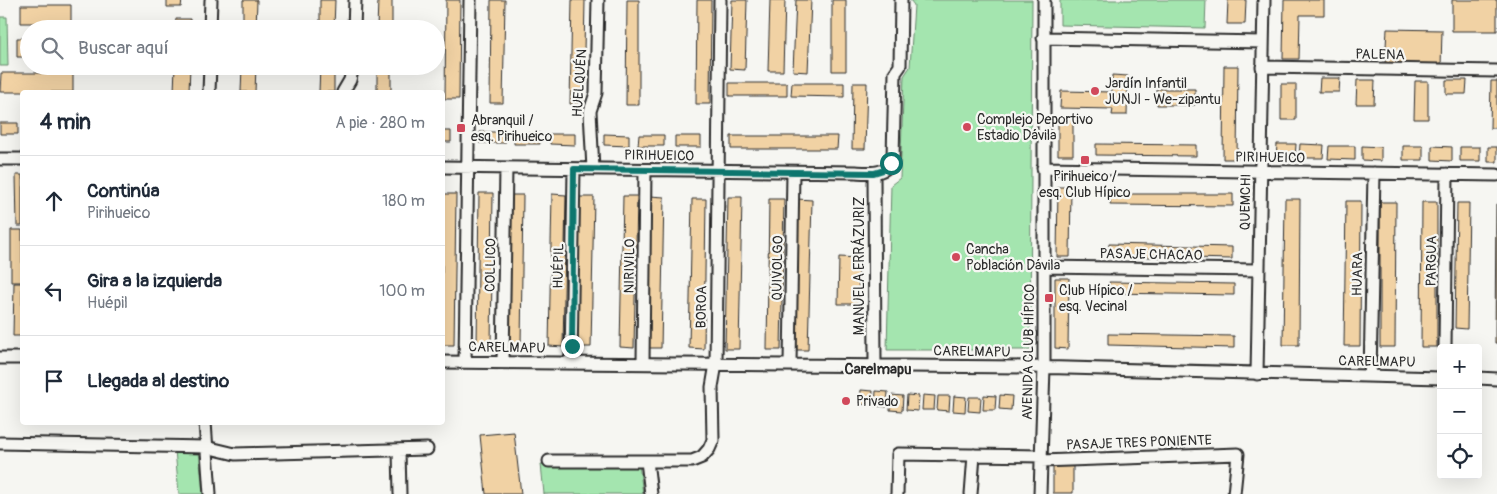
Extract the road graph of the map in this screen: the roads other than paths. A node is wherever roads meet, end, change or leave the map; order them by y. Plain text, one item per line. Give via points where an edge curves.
1 (211, 0) edge
2 (356, 0) edge
3 (470, 0) edge
4 (598, 0) edge
5 (720, 0) edge
6 (901, 0) edge
7 (1044, 0) edge
8 (1264, 0) edge
9 (210, 20) edge
10 (355, 20) edge
11 (1044, 38) junction
12 (1263, 42) junction
13 (1262, 67) junction
14 (1497, 71) edge
15 (210, 75) edge
16 (351, 75) edge
17 (209, 90) edge
18 (344, 90) edge
19 (0, 159) edge
20 (20, 159) edge
21 (445, 167) edge
22 (468, 167) junction
23 (506, 168) junction
24 (1043, 168) junction
25 (574, 169) junction
26 (593, 169) junction
27 (646, 170) junction
28 (718, 170) junction
29 (1260, 171) junction
30 (793, 172) junction
31 (874, 173) junction
32 (1374, 173) junction
33 (1447, 174) junction
34 (1497, 175) edge
35 (1043, 267) junction
36 (1259, 270) junction
37 (1445, 344) edge
38 (0, 358) edge
39 (20, 358) edge
40 (445, 362) edge
41 (465, 362) junction
42 (503, 362) junction
43 (571, 363) junction
44 (643, 363) junction
45 (716, 364) junction
46 (790, 365) junction
47 (875, 365) junction
48 (1044, 367) junction
49 (1257, 374) junction
50 (1370, 376) junction
51 (1437, 378) edge
52 (1482, 378) edge
53 (1497, 379) edge
54 (205, 425) edge
55 (0, 443) edge
56 (206, 446) junction
57 (427, 449) dead end
58 (399, 450) junction
59 (974, 455) junction
60 (1041, 459) junction
61 (549, 461) dead end
62 (647, 461) junction
63 (210, 494) edge
64 (400, 494) edge
65 (650, 494) edge
66 (897, 494) edge
67 (971, 494) edge
68 (1040, 494) edge
69 (1234, 494) edge

1 - 9 street
2 - 10 street
3 - 22 street
4 - 26 street, HUELQUÉN via 596,93 590,111
5 - 28 street, BOROA
6 - 31 street via 893,157 887,169
7 - 11 street, AVENIDA CLUB HÍPICO
8 - 12 street, QUEMCHI
11 - 12 street
11 - 24 street, AVENIDA CLUB HÍPICO
12 - 13 street, QUEMCHI
13 - 14 street, PALENA
13 - 29 street, QUEMCHI
15 - 17 street
16 - 18 street
19 - 20 street
21 - 22 street, PIRIHUEICO
22 - 23 street, PIRIHUEICO
22 - 41 street
23 - 25 street, PIRIHUEICO
23 - 42 street, COLLICO
24 - 29 street, PIRIHUEICO
24 - 35 street, AVENIDA CLUB HÍPICO
25 - 26 street, PIRIHUEICO
25 - 43 street, HUÉPIL
26 - 27 street, PIRIHUEICO
27 - 28 street, PIRIHUEICO
27 - 44 street, NIRIVILO
28 - 30 street, PIRIHUEICO
28 - 45 street, BOROA
29 - 32 street, PIRIHUEICO
29 - 36 street, QUEMCHI
30 - 31 street, PIRIHUEICO
30 - 46 street, QUIVOLGO
31 - 47 street, MANUELA ERRÁZURIZ
32 - 33 street, PIRIHUEICO
32 - 50 street, HUARA
33 - 34 street, PIRIHUEICO
33 - 37 street, PARGUA
35 - 36 street, PASAJE CHACAO
35 - 48 street, AVENIDA CLUB HÍPICO
36 - 49 street, QUEMCHI
38 - 39 street
40 - 41 street, CARELMAPU
41 - 42 street, CARELMAPU
42 - 43 street, CARELMAPU
43 - 44 street, CARELMAPU
44 - 45 street, CARELMAPU
45 - 46 street, CARELMAPU
45 - 62 street, BOROA via 712,386 713,440 709,449 692,461
46 - 47 street, CARELMAPU
47 - 48 street, CARELMAPU
48 - 49 street, CARELMAPU
48 - 60 street, AVENIDA CLUB HÍPICO
49 - 50 street, CARELMAPU
50 - 51 street, CARELMAPU
52 - 53 street
54 - 56 street
55 - 56 street
56 - 58 street via 235,454
56 - 63 street
57 - 58 street
58 - 64 street
59 - 60 street, PASAJE TRES PONIENTE
59 - 66 street, PASAJE TRES PONIENTE via 898,454
59 - 67 street
60 - 68 street, AVENIDA CLUB HÍPICO
60 - 69 street, PASAJE TRES PONIENTE via 1238,454
61 - 62 street, BOROA
62 - 65 street

